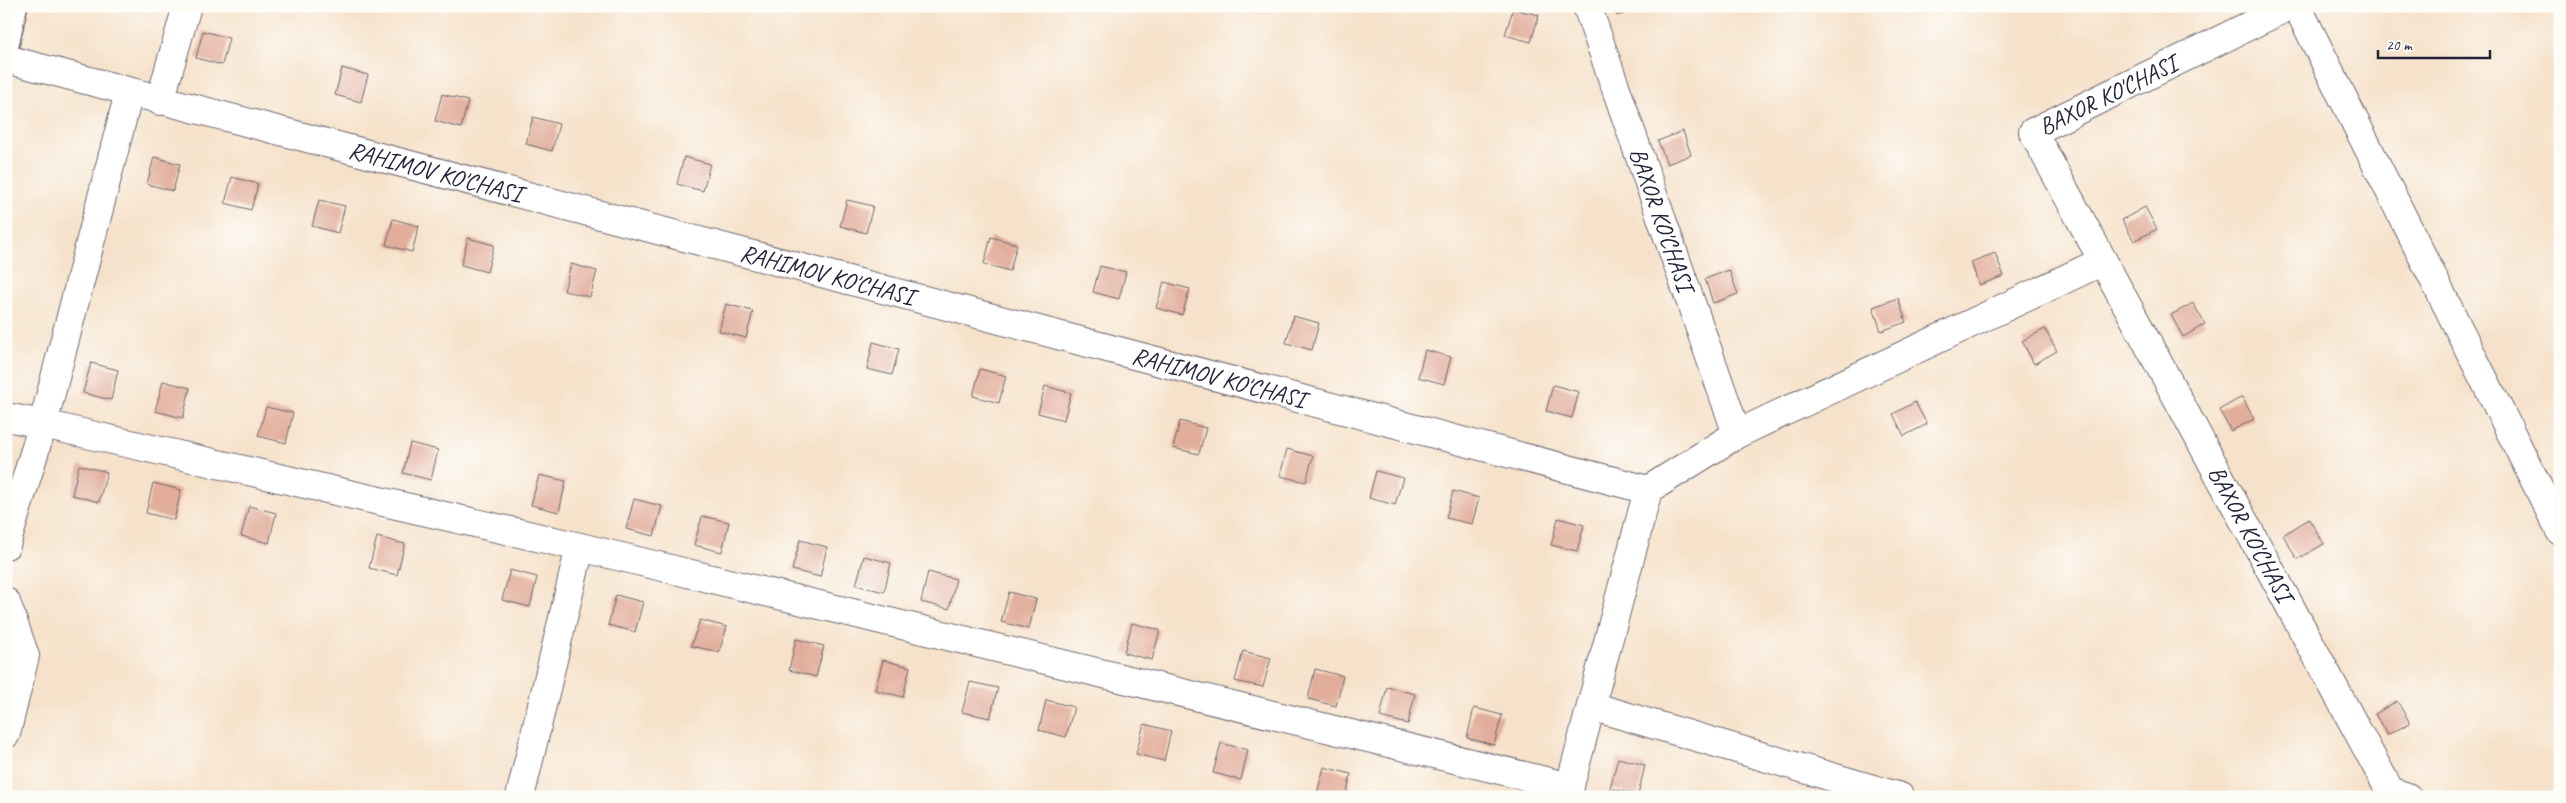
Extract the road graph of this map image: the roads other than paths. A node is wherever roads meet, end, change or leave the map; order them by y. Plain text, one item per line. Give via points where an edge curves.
1 (19, 6) edge
2 (187, 6) edge
3 (1587, 6) edge
4 (2289, 6) edge
5 (2297, 6) edge
6 (7, 62) edge
7 (129, 93) junction
8 (160, 101) junction
9 (2103, 261) junction
10 (6, 417) edge
11 (43, 424) junction
12 (1736, 434) junction
13 (1648, 490) junction
14 (2560, 531) edge
15 (6, 545) edge
16 (580, 547) junction
17 (6, 602) edge
18 (1591, 706) junction
19 (6, 734) edge
20 (1569, 792) edge
21 (520, 797) edge
22 (1900, 797) edge
23 (2407, 797) edge

1 - 6 lane
2 - 8 street
3 - 12 street, BAXOR KO'CHASI
4 - 9 street, BAXOR KO'CHASI via 2033,132
5 - 14 street
6 - 7 street, RAHIMOV KO'CHASI
7 - 8 street, RAHIMOV KO'CHASI
7 - 11 street
8 - 13 street, RAHIMOV KO'CHASI
9 - 12 street
9 - 23 street, BAXOR KO'CHASI via 2390,791
10 - 11 street
11 - 15 street
11 - 16 street
12 - 13 street
13 - 18 street
16 - 20 street
16 - 21 street
17 - 19 street via 25,656
18 - 20 street
18 - 22 street

